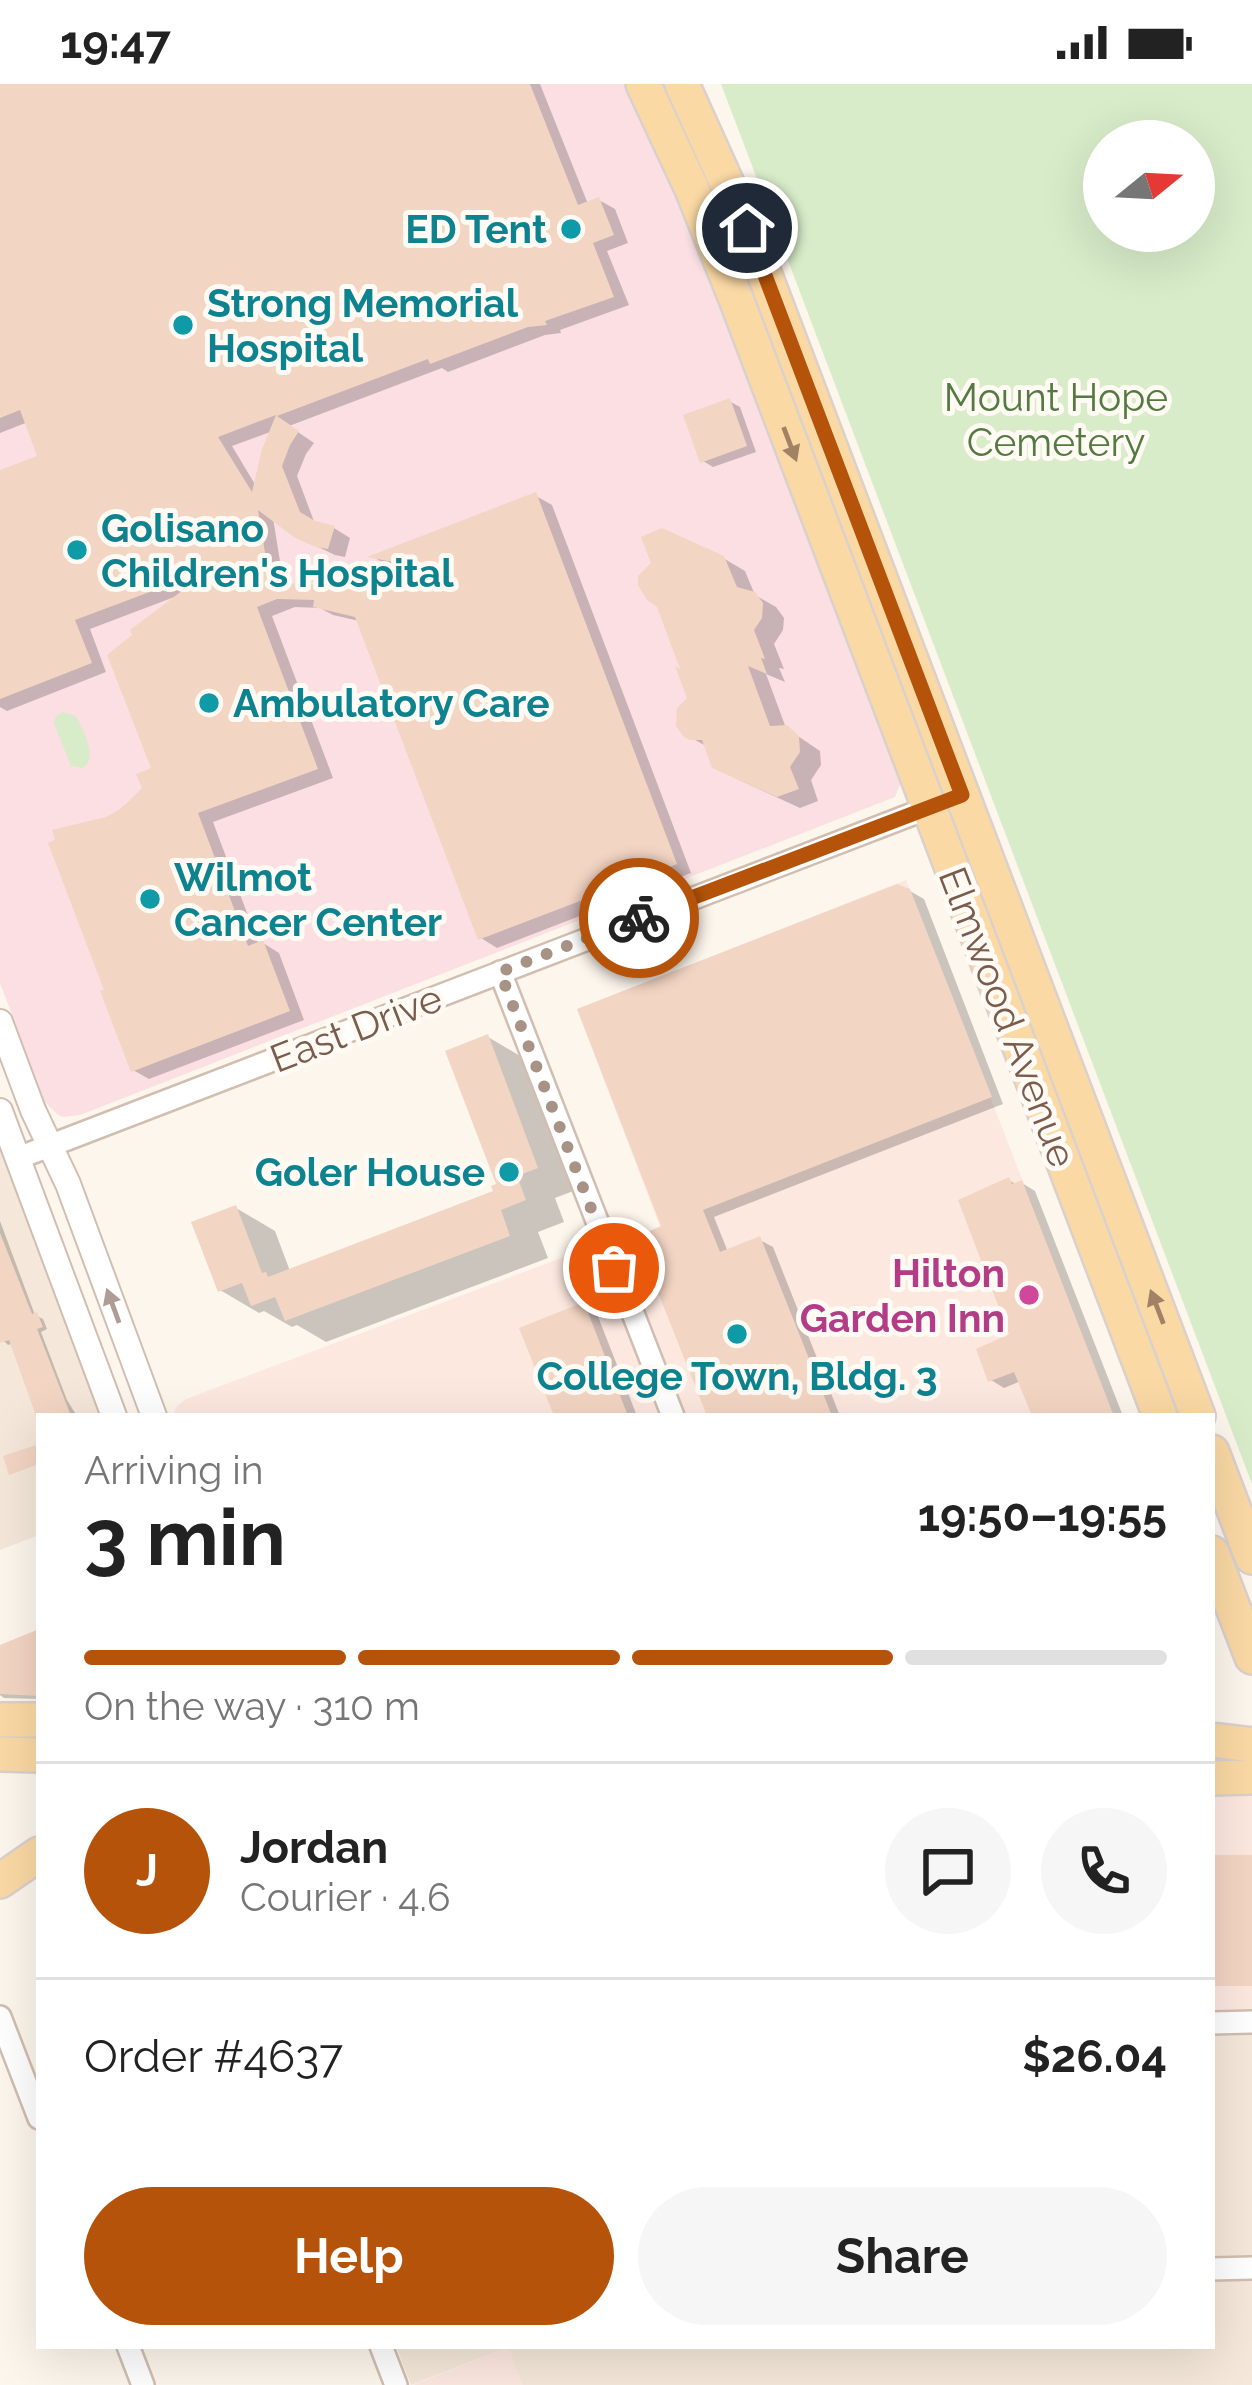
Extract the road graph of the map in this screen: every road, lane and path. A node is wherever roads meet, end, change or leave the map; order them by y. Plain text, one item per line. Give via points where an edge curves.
1 (643, 84) edge
2 (682, 84) edge
3 (962, 795) junction
4 (929, 808) junction
5 (500, 972) junction
6 (0, 1022) edge
7 (0, 1111) edge
8 (50, 1147) junction
9 (18, 1158) junction
10 (152, 1410) edge
11 (113, 1413) edge
12 (672, 1413) edge
13 (1159, 1413) edge
14 (1197, 1413) edge
15 (1215, 1460) edge
16 (1252, 1557) edge
17 (1215, 1561) edge
18 (1252, 1658) edge
19 (0, 1720) edge
20 (36, 1720) edge
21 (1215, 1740) edge
22 (1252, 1745) edge
23 (0, 1754) edge
24 (36, 1756) edge
25 (1215, 1778) edge
26 (1252, 1778) edge
27 (36, 1856) edge
28 (0, 1881) edge
29 (0, 2018) edge
30 (1252, 2022) edge
31 (1215, 2023) edge
32 (36, 2110) edge
33 (1252, 2268) edge
34 (1215, 2269) edge
35 (129, 2349) edge
36 (382, 2349) edge
37 (143, 2385) edge
38 (396, 2385) edge

1 -> 4 main road, Elmwood Avenue via 738,304
2 - 3 main road, Elmwood Avenue via 747,228
3 - 4 street, East Drive
14 -> 3 main road, Elmwood Avenue
4 - 5 street, East Drive
4 - 13 main road, Elmwood Avenue
5 - 8 street, East Drive
5 - 12 street
6 - 8 street
7 - 9 street
8 - 9 street, East Drive
10 -> 8 street
9 - 11 street
15 - 16 main road
17 - 18 main road
19 - 20 main road
21 - 22 main road
23 - 24 main road
25 - 26 main road
27 - 28 main road
29 - 32 street
30 - 31 street
33 - 34 street
35 - 37 street
36 - 38 street

